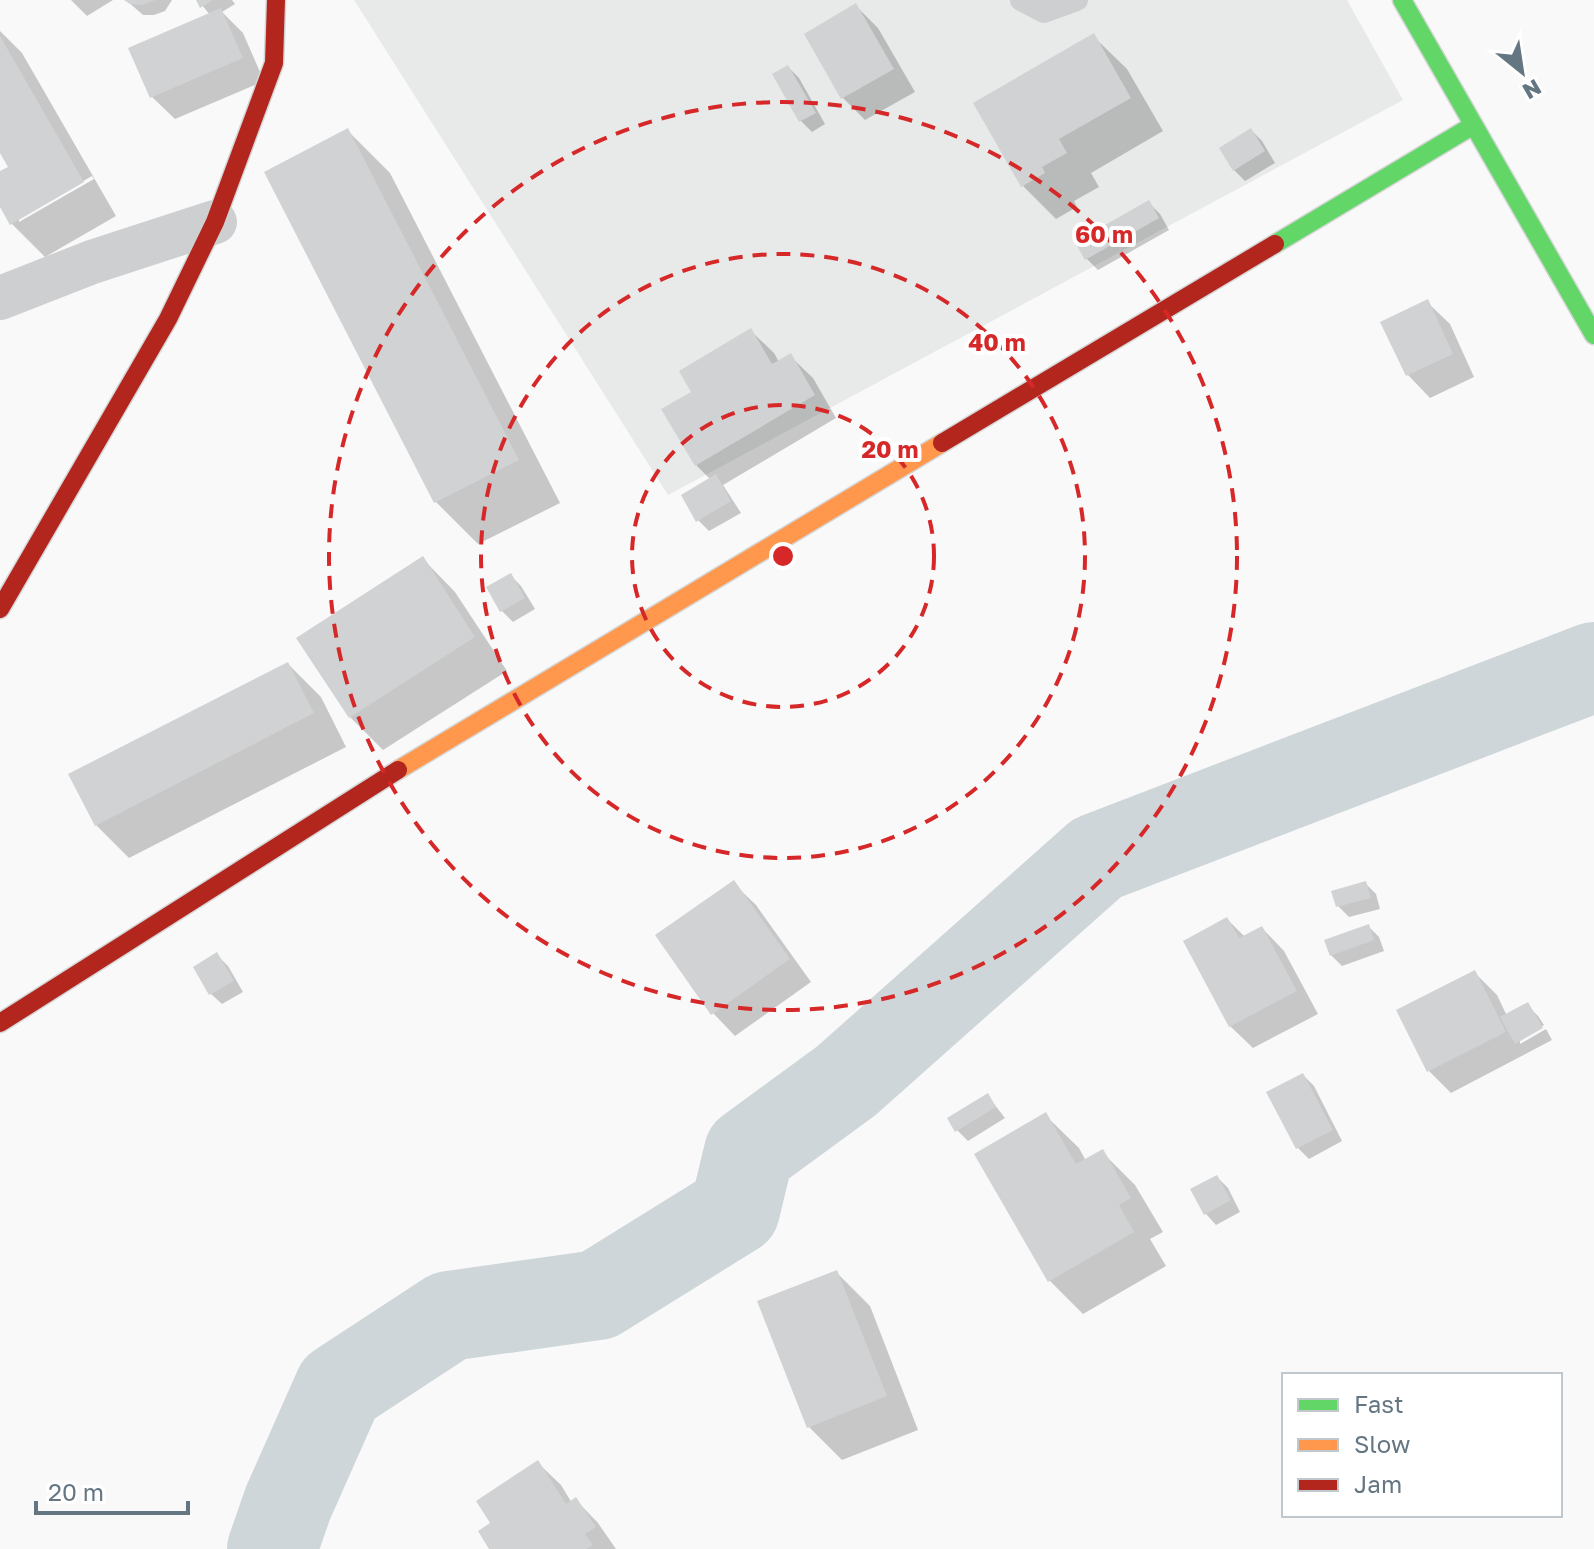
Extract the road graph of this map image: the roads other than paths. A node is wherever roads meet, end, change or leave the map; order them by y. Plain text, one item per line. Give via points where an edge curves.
1 (276, 0) edge
2 (1021, 0) edge
3 (1077, 0) edge
4 (1402, 0) edge
5 (1472, 126) junction
6 (215, 222) junction
7 (0, 298) edge
8 (1594, 335) edge
9 (0, 609) edge
10 (0, 1023) edge

1 - 6 main road via 274,63
2 - 3 lane via 1044,12
4 - 5 main road
5 - 8 main road
5 - 10 main road via 406,765
6 - 7 street
6 - 9 main road via 168,319

